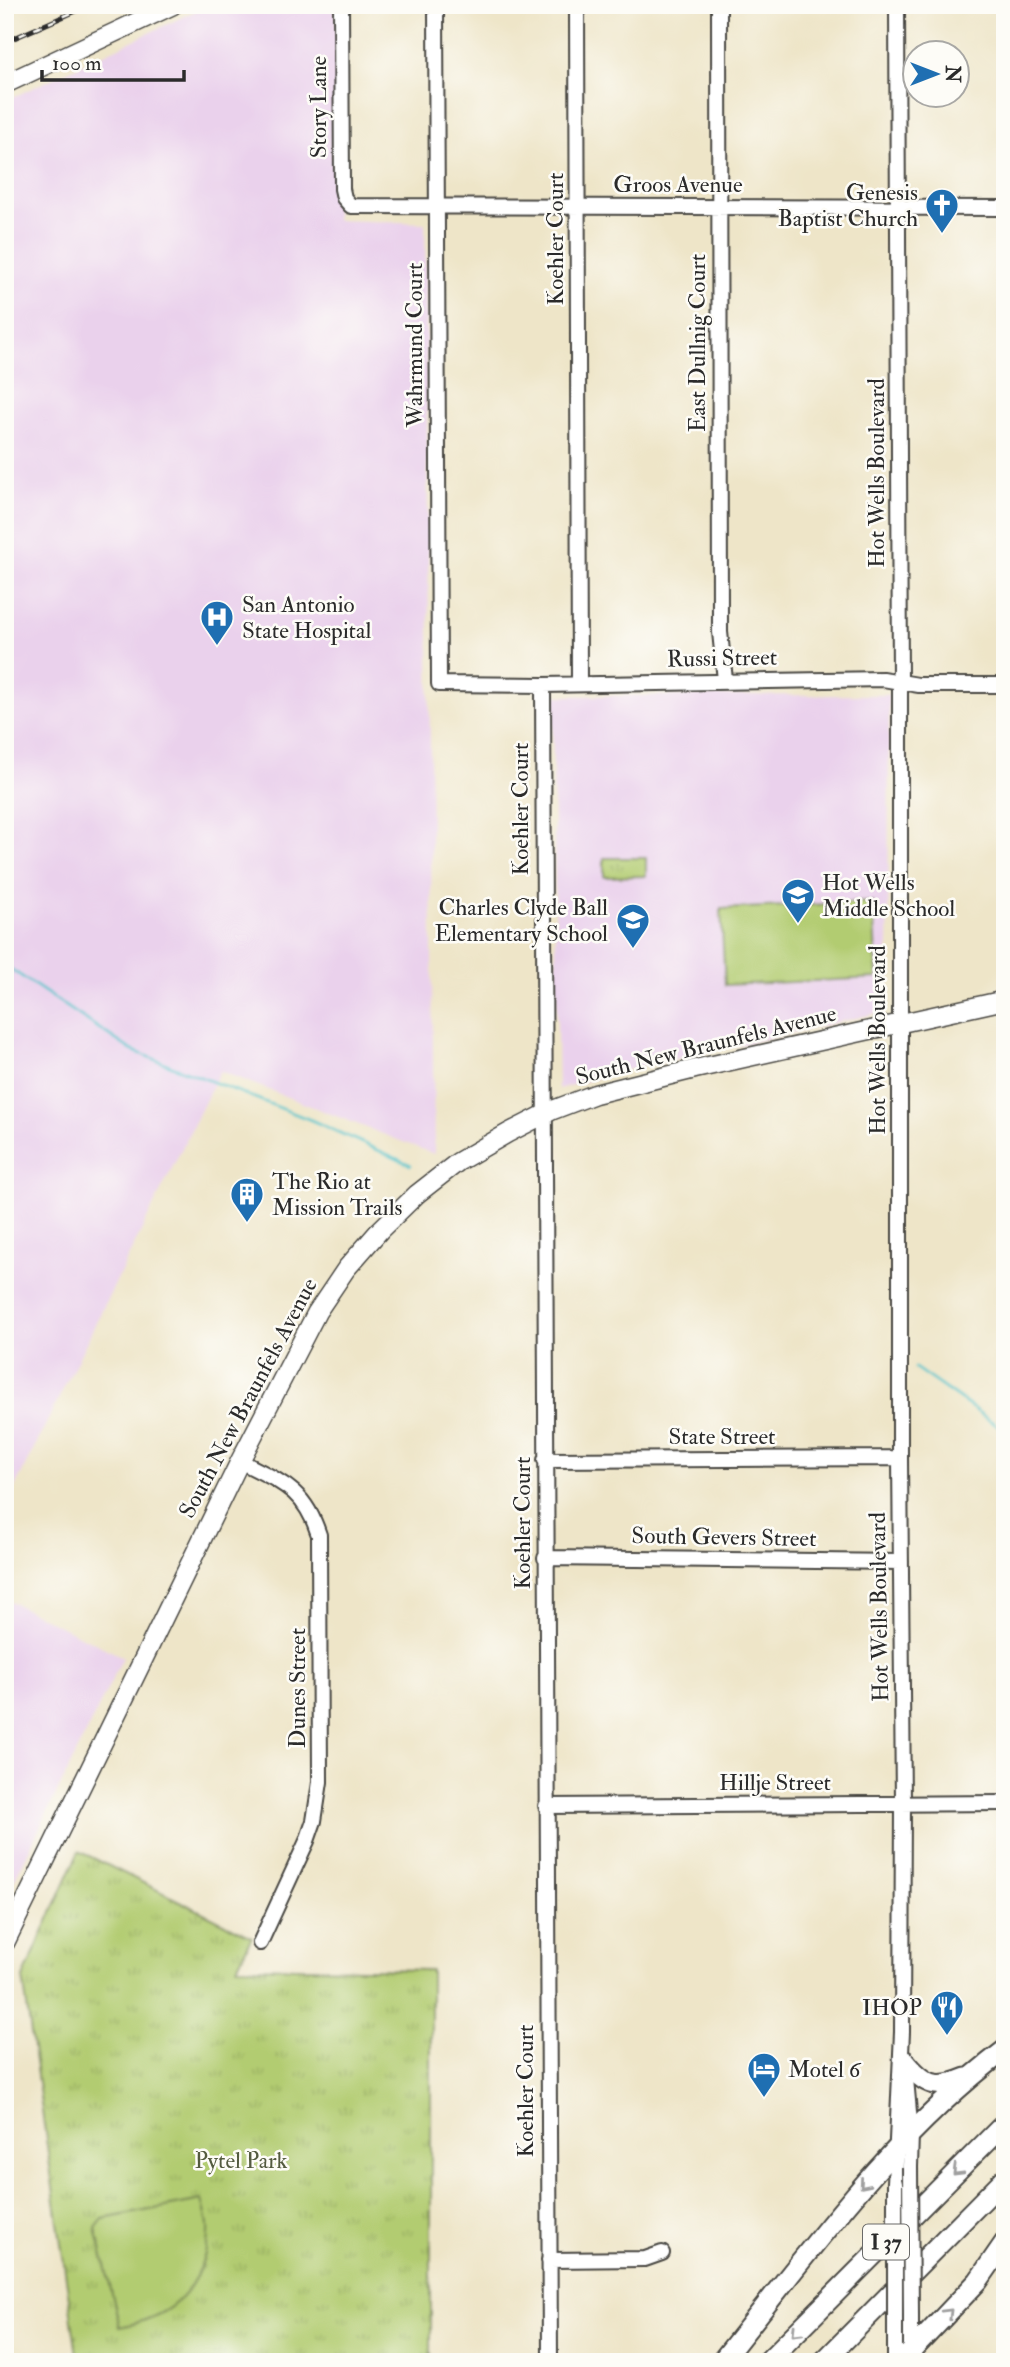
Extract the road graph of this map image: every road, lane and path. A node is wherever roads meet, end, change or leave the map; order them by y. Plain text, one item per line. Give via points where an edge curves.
1 (173, 5) edge
2 (341, 5) edge
3 (436, 5) edge
4 (577, 5) edge
5 (719, 5) edge
6 (897, 5) edge
7 (5, 84) edge
8 (351, 206) joint
9 (436, 206) junction
10 (577, 207) junction
11 (720, 207) junction
12 (897, 208) junction
13 (1005, 208) edge
14 (725, 680) junction
15 (900, 682) junction
16 (439, 684) joint
17 (579, 684) junction
18 (542, 685) junction
19 (1005, 685) edge
20 (1005, 1000) edge
21 (900, 1024) junction
22 (543, 1116) junction
23 (900, 1458) junction
24 (545, 1460) junction
25 (240, 1461) junction
26 (545, 1558) junction
27 (901, 1562) junction
28 (1005, 1803) edge
29 (903, 1804) junction
30 (546, 1806) junction
31 (5, 1942) edge
32 (260, 1942) dead end
33 (902, 2032) junction
34 (1005, 2050) edge
35 (905, 2061) junction
36 (970, 2076) junction
37 (1005, 2123) edge
38 (911, 2134) junction
39 (895, 2149) junction
40 (1005, 2178) edge
41 (1005, 2242) edge
42 (662, 2253) dead end
43 (549, 2260) junction
44 (908, 2357) edge
45 (550, 2362) edge
46 (721, 2362) edge
47 (767, 2362) edge
48 (823, 2362) edge
49 (895, 2362) edge

1 - 7 main road
2 - 8 street, Story Lane via 342,189
3 - 9 street, Wahrmund Court
4 - 10 street, Koehler Court
5 - 11 street, East Dullnig Court
6 - 12 street, Hot Wells Boulevard
8 - 9 street, Groos Avenue
9 - 10 street, Groos Avenue
9 - 16 street, Wahrmund Court
10 - 11 street, Groos Avenue
10 - 17 street, Koehler Court
11 - 12 street, Groos Avenue
11 - 14 street, East Dullnig Court via 720,632
12 - 13 street, Groos Avenue
12 - 15 street, Hot Wells Boulevard
14 - 15 street, Russi Street
14 - 17 street, Russi Street
15 - 19 street, Russi Street
15 - 21 street, Hot Wells Boulevard
16 - 18 street, Russi Street
17 - 18 street, Russi Street
18 - 22 street, Koehler Court
20 - 21 main road, South New Braunfels Avenue
21 - 22 main road, South New Braunfels Avenue via 616,1088
21 - 23 street, Hot Wells Boulevard
22 - 24 street, Koehler Court
22 - 25 main road, South New Braunfels Avenue via 458,1162 380,1230 317,1312
23 - 24 street, State Street
23 - 27 street, Hot Wells Boulevard
24 - 26 street, Koehler Court
25 - 31 main road, South New Braunfels Avenue
25 - 32 street, Dunes Street via 300,1496 319,1535 320,1782 307,1841
26 - 27 street, South Gevers Street
26 - 30 street, Koehler Court
27 - 29 street, Hot Wells Boulevard
28 - 29 street, Hillje Street
29 - 30 street, Hillje Street
29 - 33 street, Hot Wells Boulevard
30 - 43 street, Koehler Court
33 - 35 street, Hot Wells Boulevard
33 - 39 street, Hot Wells Boulevard
34 - 36 highway
35 - 36 highway via 934,2085 947,2086
35 - 38 street, Hot Wells Boulevard
36 - 38 highway
37 -> 47 highway, I 37
38 - 39 highway
38 - 44 street, Hot Wells Boulevard, bridge
39 -> 46 highway
39 - 49 street, Hot Wells Boulevard, bridge
40 - 48 highway, I 37
44 -> 41 highway via 978,2281
42 - 43 street via 645,2259
43 - 45 street, Koehler Court

